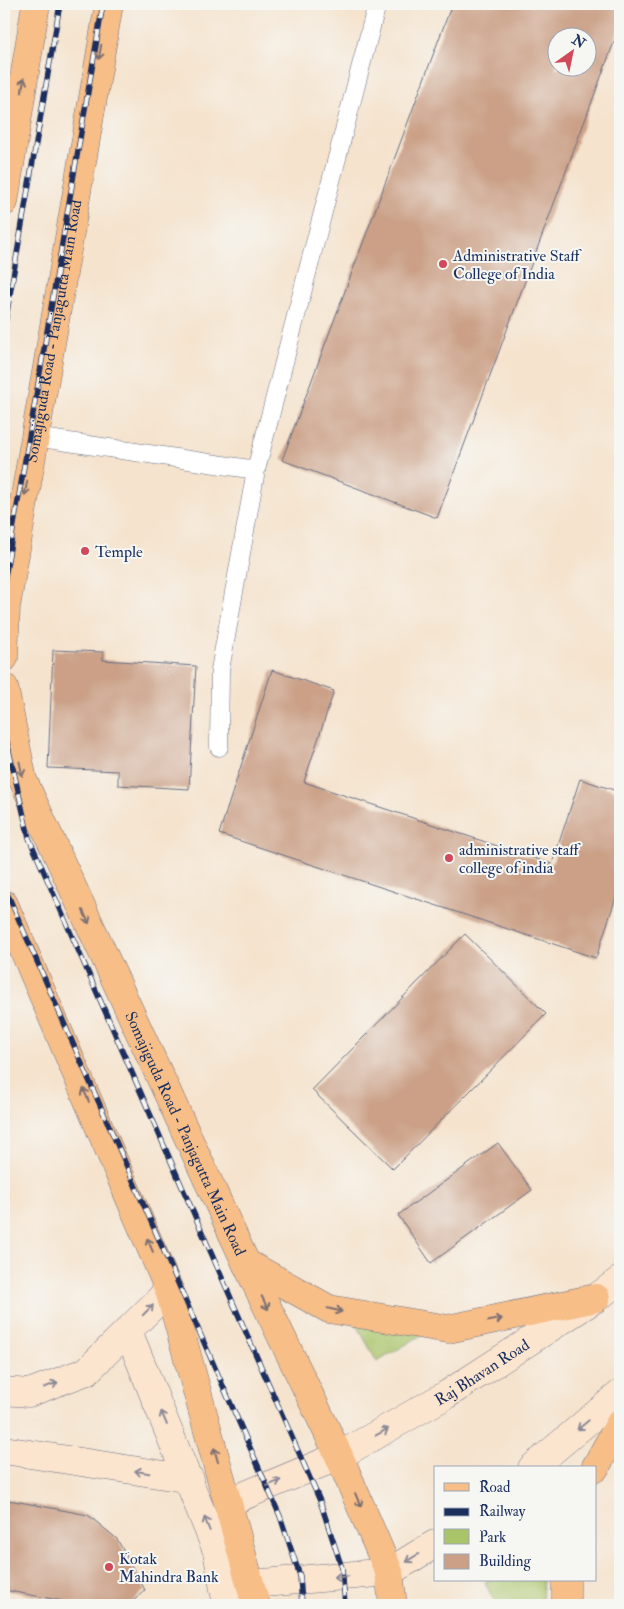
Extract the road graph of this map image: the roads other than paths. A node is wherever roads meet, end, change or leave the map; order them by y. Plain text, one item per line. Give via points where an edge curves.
1 (36, 4) edge
2 (109, 4) edge
3 (377, 4) edge
4 (4, 202) edge
5 (35, 437) junction
6 (256, 470) junction
7 (4, 658) edge
8 (4, 687) edge
9 (219, 747) dead end
10 (4, 904) edge
11 (246, 1263) junction
12 (620, 1280) edge
13 (169, 1290) junction
14 (596, 1298) junction
15 (128, 1331) junction
16 (4, 1391) edge
17 (620, 1394) edge
18 (620, 1423) edge
19 (4, 1450) edge
20 (339, 1456) junction
21 (534, 1466) edge
22 (596, 1466) edge
23 (190, 1479) junction
24 (229, 1502) junction
25 (434, 1545) edge
26 (389, 1572) junction
27 (566, 1582) edge
28 (254, 1595) edge
29 (227, 1605) edge
30 (393, 1605) edge
31 (566, 1605) edge

4 -> 1 main road
2 -> 5 main road, Somajiguda Road - Panjagutta Main Road
3 - 6 lane
5 - 6 lane
5 -> 7 main road, Somajiguda Road - Panjagutta Main Road via 6,607
6 - 9 lane via 220,670
8 -> 11 main road, Somajiguda Road - Panjagutta Main Road via 23,780
13 -> 10 main road
11 -> 14 main road via 329,1309 448,1329
11 -> 20 main road, Somajiguda Road - Panjagutta Main Road
12 - 14 main road, Raj Bhavan Road
15 -> 13 main road
24 -> 13 main road
20 -> 14 main road, Raj Bhavan Road via 446,1395
16 -> 15 main road via 29,1393 87,1371
23 -> 15 main road
17 -> 21 main road
18 - 22 main road
23 -> 19 main road
24 -> 20 main road, Raj Bhavan Road
20 -> 26 main road, Somajiguda Road - Panjagutta Main Road
29 -> 23 main road via 217,1550
24 - 28 main road
25 -> 26 main road
26 -> 28 main road
26 - 30 main road, Somajiguda Road - Panjagutta Main Road
27 - 31 main road

